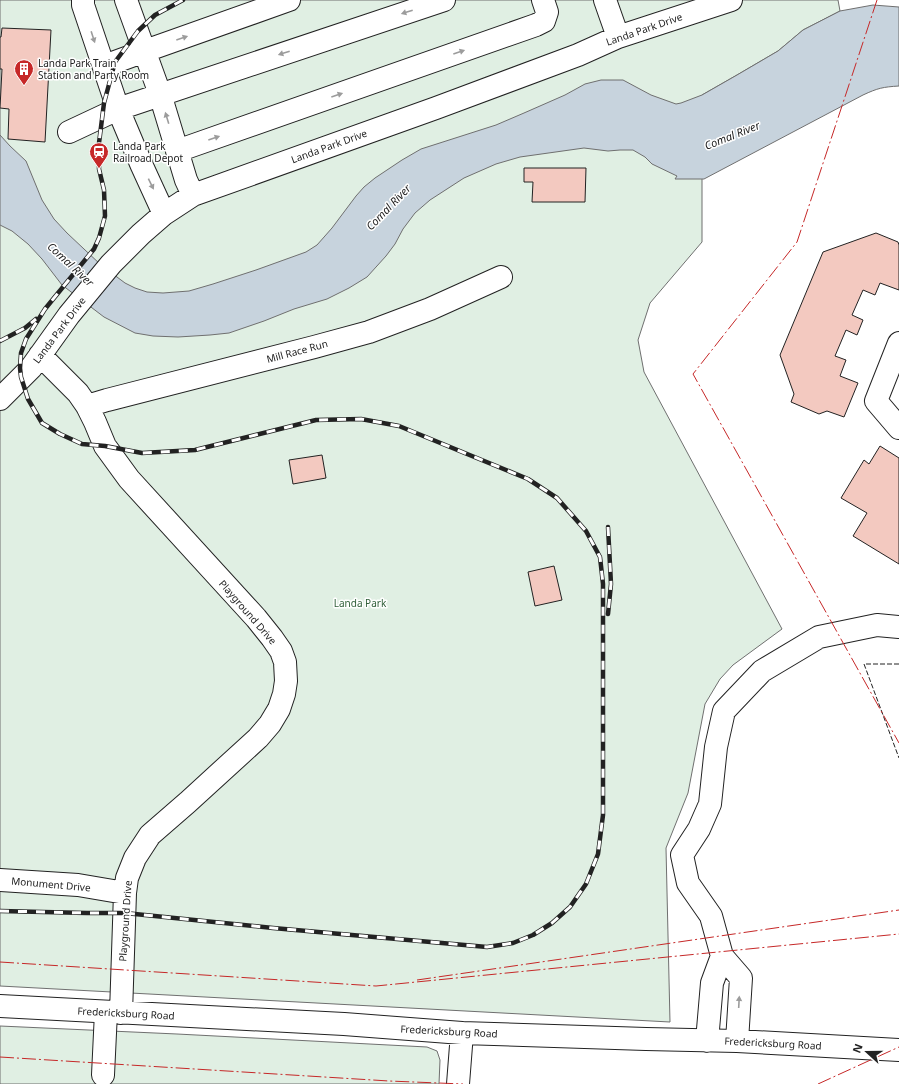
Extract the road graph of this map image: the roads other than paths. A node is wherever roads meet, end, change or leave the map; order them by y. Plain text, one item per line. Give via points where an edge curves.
1 (83, 0) edge
2 (126, 0) edge
3 (289, 0) edge
4 (444, 0) edge
5 (544, 0) edge
6 (605, 0) edge
7 (731, 0) edge
8 (618, 37) junction
9 (145, 51) junction
10 (104, 68) junction
11 (160, 94) junction
12 (118, 109) junction
13 (69, 132) dead end
14 (177, 151) junction
15 (193, 195) junction
16 (164, 214) junction
17 (501, 277) dead end
18 (899, 344) edge
19 (40, 355) junction
20 (0, 399) edge
21 (87, 406) junction
22 (899, 428) edge
23 (899, 627) edge
24 (0, 880) edge
25 (125, 893) junction
26 (722, 956) junction
27 (0, 1006) edge
28 (114, 1013) junction
29 (462, 1032) junction
30 (707, 1040) junction
31 (738, 1041) junction
32 (899, 1050) edge
33 (103, 1075) dead end
34 (458, 1084) edge

1 -> 10 street
2 - 9 street
9 -> 3 street
4 -> 11 street
14 -> 5 street via 536,25 544,21 547,12
6 - 8 street
7 - 8 street, Landa Park Drive
8 - 15 street, Landa Park Drive via 564,61
9 - 10 street
9 - 11 street
10 - 12 street
11 - 12 street
14 -> 11 street
12 - 13 street
12 -> 16 street
14 - 15 street
15 - 16 street, Landa Park Drive
16 - 19 street, Landa Park Drive via 111,264
17 - 21 street, Mill Race Run via 430,309 369,332
18 - 22 street via 876,402
19 - 20 street, Landa Park Drive via 31,368
19 - 21 street, Playground Drive
21 - 25 street, Playground Drive via 104,446 129,479 256,618 281,651 285,662 284,694 270,724 258,738 150,835 135,858 127,878
23 - 26 street via 877,625 819,637 762,671 724,711 716,747 710,804 699,829 682,855 688,883 711,916
24 - 25 street, Monument Drive via 78,885
25 - 28 street, Playground Drive
26 - 30 street via 712,983
31 -> 26 street via 741,978
27 - 28 street, Fredericksburg Road
28 - 29 street, Fredericksburg Road
28 - 33 street, Playground Drive
29 - 30 street, Fredericksburg Road
29 - 34 street
30 - 31 street, Fredericksburg Road
31 - 32 street, Fredericksburg Road

